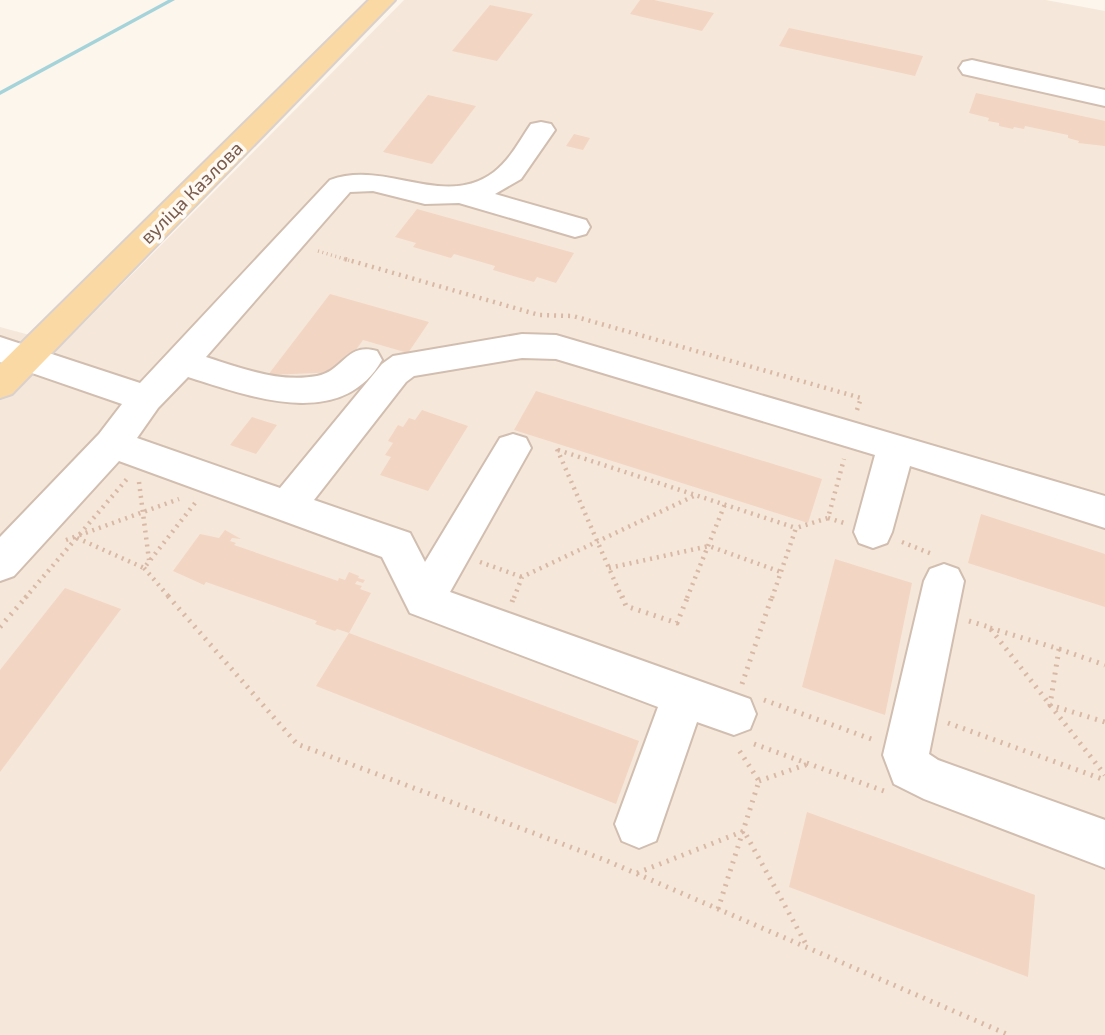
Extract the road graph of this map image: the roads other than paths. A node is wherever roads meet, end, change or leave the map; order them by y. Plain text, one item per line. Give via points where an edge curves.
1 (383, 0) edge
2 (972, 68) dead end
3 (1105, 99) edge
4 (541, 130) dead end
5 (457, 193) junction
6 (575, 227) dead end
7 (14, 353) edge
8 (365, 360) dead end
9 (182, 362) junction
10 (0, 385) edge
11 (146, 400) junction
12 (896, 447) junction
13 (513, 448) dead end
14 (120, 460) junction
15 (288, 505) junction
16 (1105, 512) edge
17 (873, 532) road end
18 (0, 564) edge
19 (937, 585) road end
20 (424, 600) junction
21 (684, 697) junction
22 (742, 722) road end
23 (639, 824) dead end
24 (1105, 844) edge

1 - 7 main road, вуліца Казлова
2 - 3 lane
4 - 5 lane via 502,180
5 - 6 lane
5 - 9 lane via 426,195 366,180 340,186
7 - 10 main road, вуліца Казлова
7 - 11 lane
8 - 9 lane via 343,382 302,393
9 - 11 lane
11 - 14 lane
12 - 15 lane via 556,347 522,346 405,365
12 - 16 lane
12 - 17 lane
13 - 20 lane
14 - 15 lane
14 - 18 lane
15 - 20 lane via 396,545
19 - 24 lane via 906,755 910,768 924,778
20 - 21 lane
21 - 22 lane
21 - 23 lane

